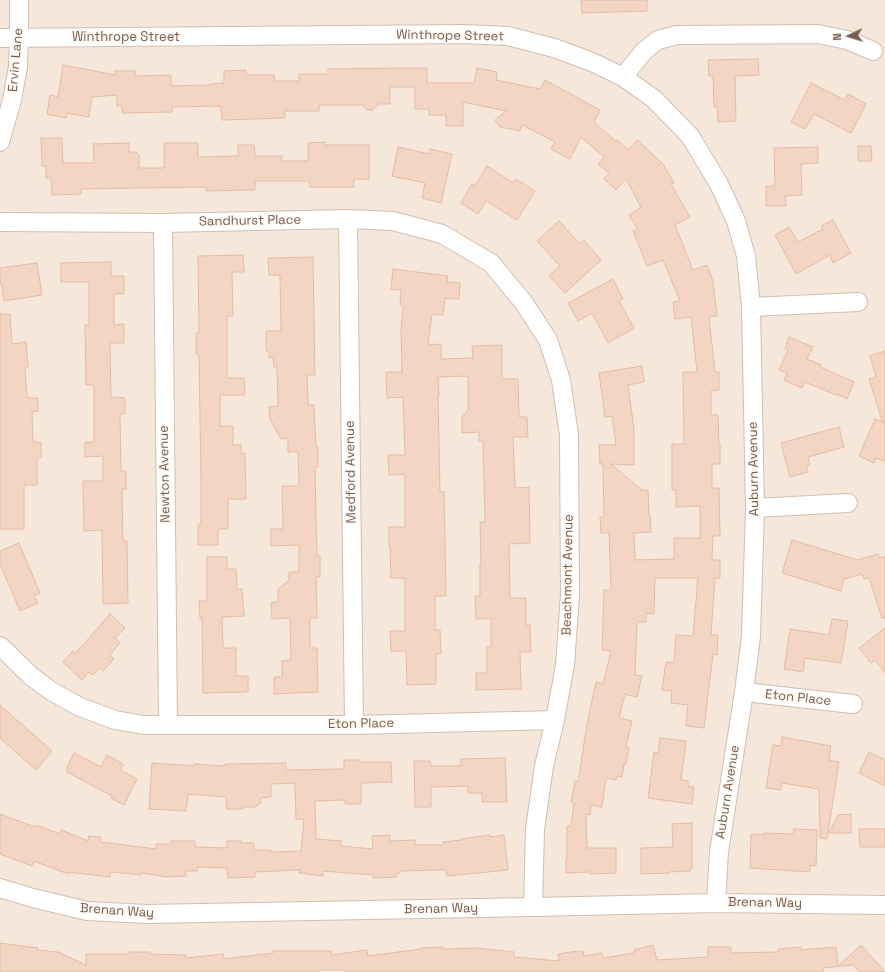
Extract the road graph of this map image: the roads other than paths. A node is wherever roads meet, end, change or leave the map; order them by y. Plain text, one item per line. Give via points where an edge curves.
1 (19, 0) edge
2 (0, 38) edge
3 (19, 38) junction
4 (873, 51) dead end
5 (623, 77) junction
6 (0, 142) edge
7 (348, 220) junction
8 (0, 222) edge
9 (163, 223) junction
10 (491, 263) joint
11 (858, 302) dead end
12 (751, 307) junction
13 (848, 503) dead end
14 (755, 508) junction
15 (0, 646) edge
16 (744, 692) junction
17 (853, 704) dead end
18 (555, 720) junction
19 (354, 724) junction
20 (168, 725) junction
21 (0, 888) edge
22 (716, 902) junction
23 (885, 905) edge
24 (532, 907) junction

1 - 3 street, Ervin Lane
2 - 3 street, Winthrope Street
3 - 5 street, Winthrope Street via 456,34 508,36 554,48
3 - 6 street, Ervin Lane via 18,66 12,100
4 - 5 street via 847,40 818,34 677,34 658,40 644,51
5 - 12 street, Auburn Avenue via 654,99 690,136 719,184 736,221 746,256
7 - 9 street, Sandhurst Place
7 - 10 street, Sandhurst Place via 393,221 442,234
7 - 19 street, Medford Avenue
8 - 9 street, Sandhurst Place
9 - 20 street, Newton Avenue
10 - 18 street, Beachmont Avenue via 524,303 548,340 562,380 569,435 570,595 565,665
11 - 12 street
12 - 14 street, Auburn Avenue
13 - 14 street
14 - 16 street, Auburn Avenue via 751,636
15 - 20 street via 51,692 80,708 115,720
16 - 17 street, Eton Place
16 - 22 street, Auburn Avenue via 719,852
18 - 19 street, Eton Place
18 - 24 street, Beachmont Avenue via 544,766 535,829
19 - 20 street, Eton Place
21 - 24 street, Brenan Way via 87,911 147,914
22 - 23 street, Brenan Way
22 - 24 street, Brenan Way

